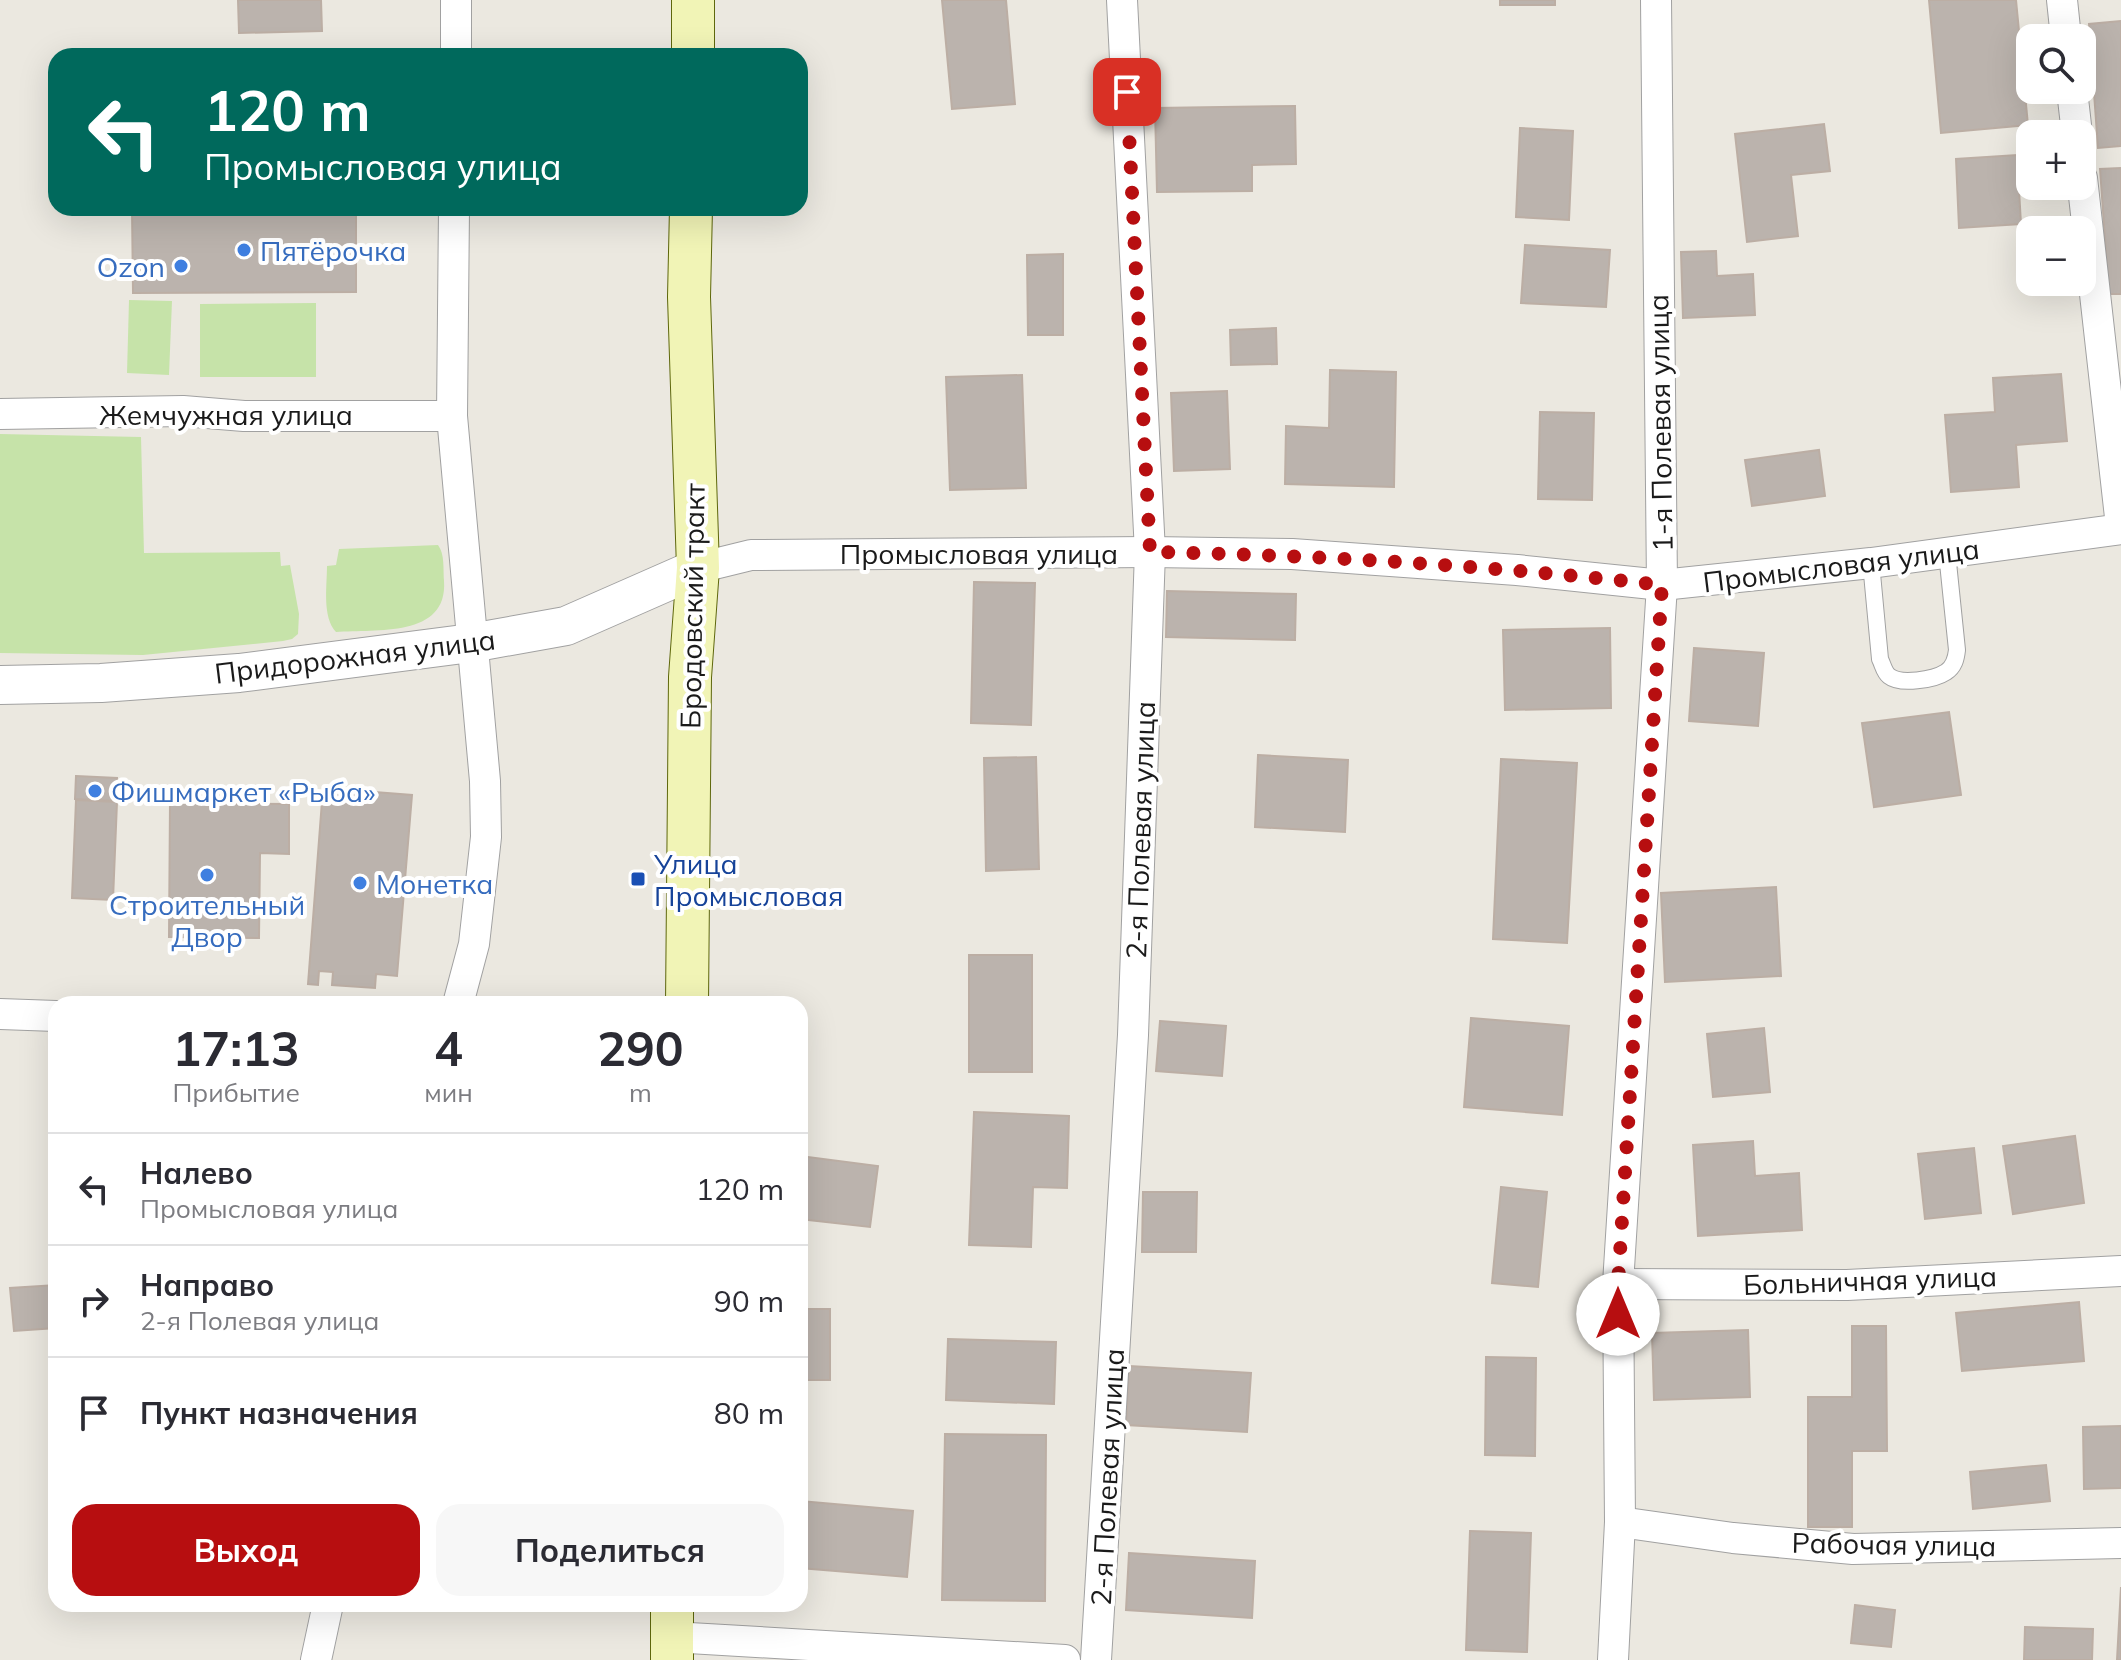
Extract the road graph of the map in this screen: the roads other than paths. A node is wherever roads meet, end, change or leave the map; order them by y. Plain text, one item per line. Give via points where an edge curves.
1 (456, 0) edge
2 (693, 0) edge
3 (1122, 0) edge
4 (1656, 0) edge
5 (2062, 0) edge
6 (2065, 24) edge
7 (456, 48) edge
8 (693, 48) edge
9 (2084, 200) edge
10 (454, 216) edge
11 (691, 216) edge
12 (0, 414) edge
13 (452, 416) junction
14 (2121, 528) edge
15 (1150, 552) junction
16 (1947, 553) junction
17 (1871, 563) junction
18 (698, 568) junction
19 (1662, 585) junction
20 (471, 643) junction
21 (0, 685) edge
22 (460, 996) edge
23 (687, 996) edge
24 (0, 1014) edge
25 (48, 1016) edge
26 (2121, 1271) edge
27 (1618, 1284) junction
28 (1620, 1522) junction
29 (2121, 1543) edge
30 (326, 1612) edge
31 (672, 1634) edge
32 (316, 1660) edge
33 (1065, 1660) edge
34 (1096, 1660) edge
35 (1613, 1660) edge

1 - 7 street
2 - 8 main road
3 - 15 street, 2-я Полевая улица
4 - 19 street, 1-я Полевая улица
5 - 6 street
9 - 14 street
10 - 13 street
11 - 18 main road, Бродовский тракт
12 - 13 street, Жемчужная улица
13 - 20 street
14 - 16 street, Промысловая улица
15 - 18 street, Промысловая улица via 751,555
15 - 19 street, Промысловая улица via 1292,554
15 - 34 street, 2-я Полевая улица via 1133,1035
16 - 17 street, Промысловая улица
16 - 17 lane via 1957,650 1947,672 1934,677 1902,681 1885,672
17 - 19 street, Промысловая улица
18 - 20 street, Придорожная улица via 566,626
18 - 23 main road, Бродовский тракт via 690,677
19 - 27 street, 1-я Полевая улица
20 - 21 street, Придорожная улица via 239,673
20 - 22 street via 486,837 474,944
24 - 25 street
26 - 27 street, Больничная улица via 1847,1285
27 - 28 street, 1-я Полевая улица
28 - 29 street, Рабочая улица via 1853,1549
28 - 35 street, 1-я Полевая улица
30 - 32 street
31 - 33 street

